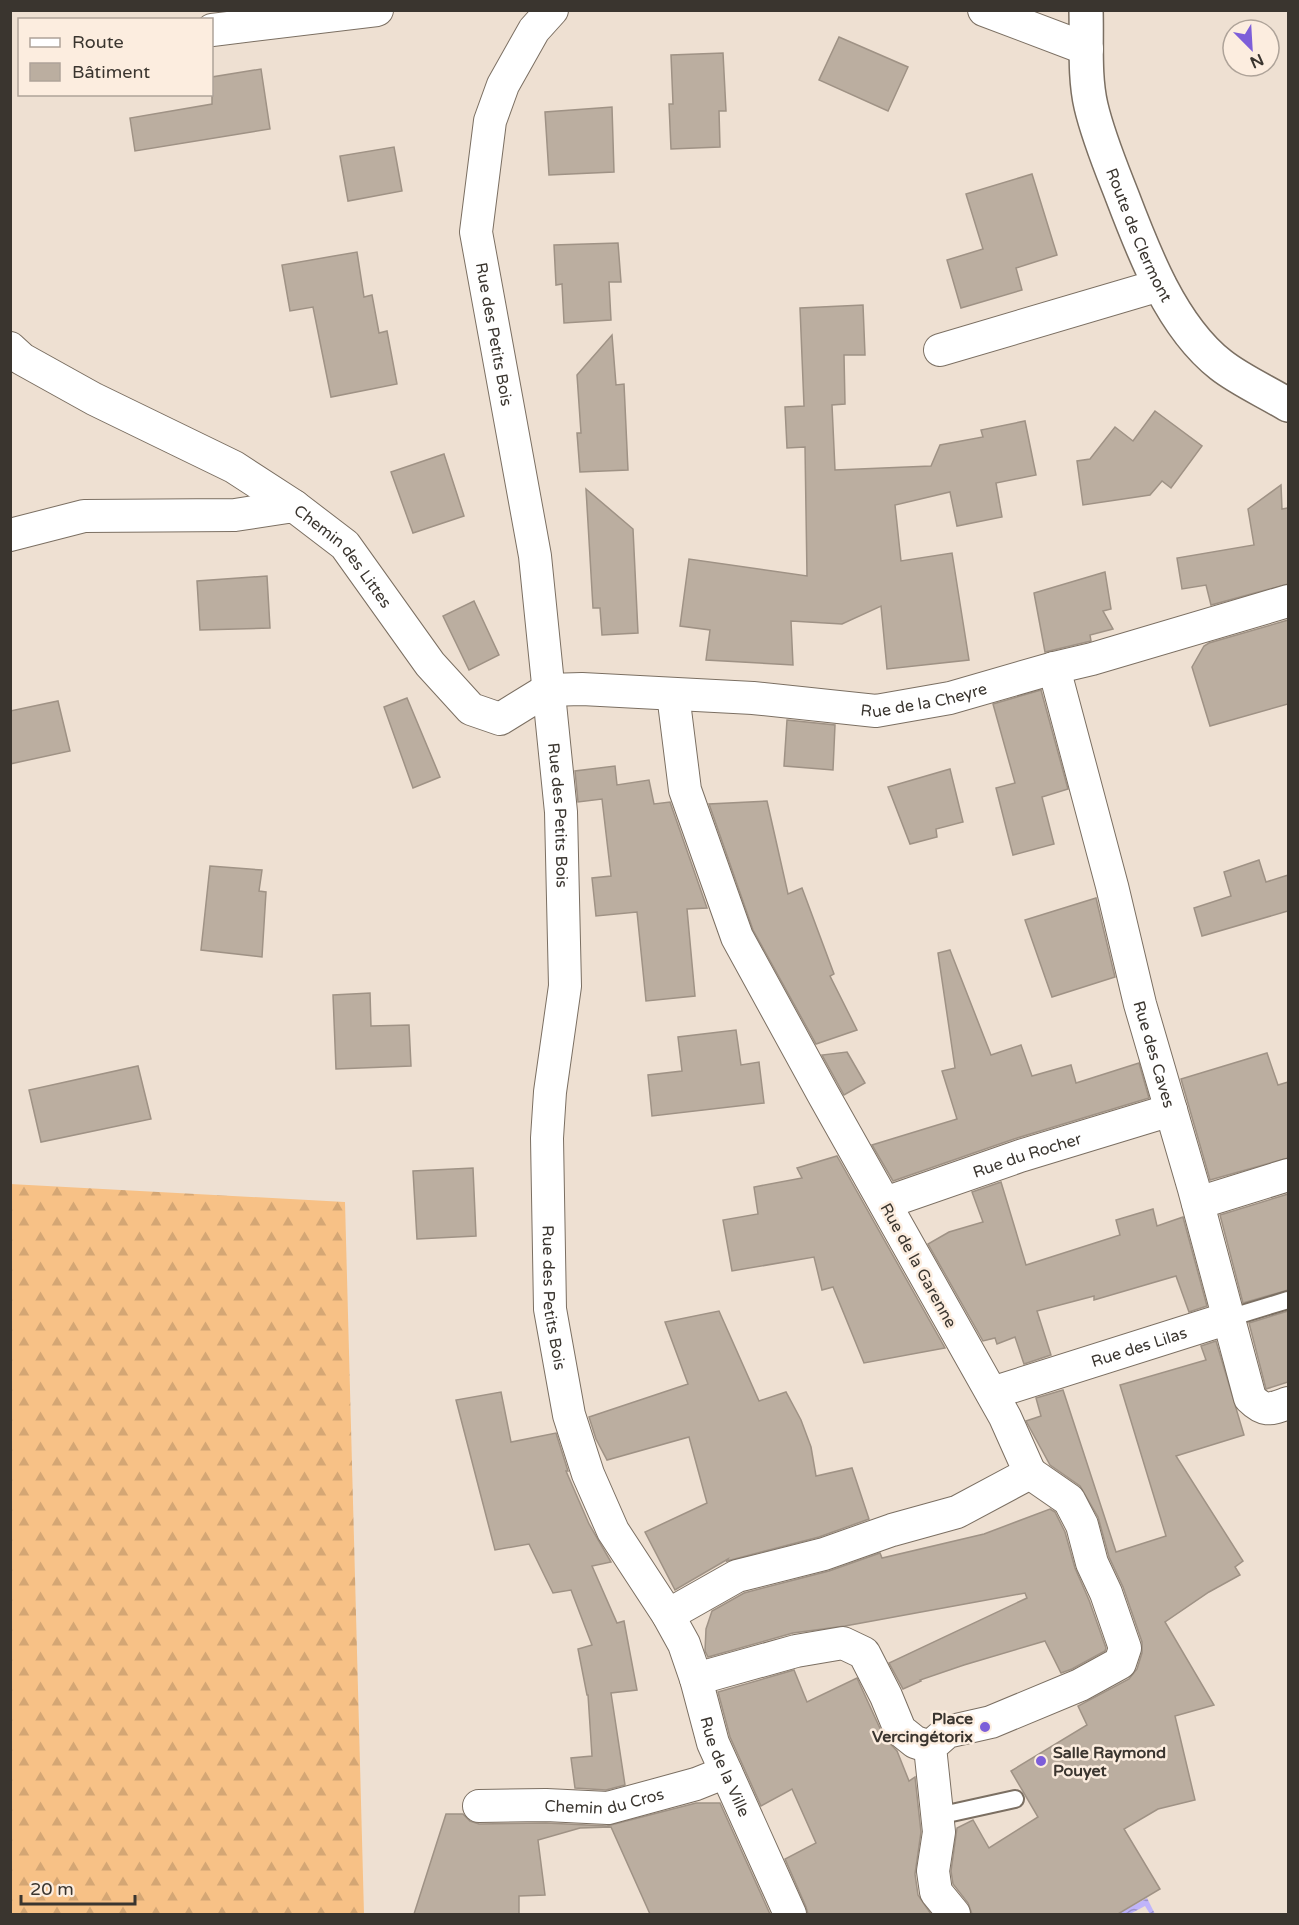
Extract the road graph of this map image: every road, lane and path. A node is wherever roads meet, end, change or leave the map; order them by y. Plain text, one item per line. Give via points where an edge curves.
1 (377, 10) edge
2 (552, 10) edge
3 (984, 10) edge
4 (1086, 10) edge
5 (213, 30) edge
6 (1087, 49) junction
7 (1160, 285) junction
8 (10, 348) edge
9 (940, 350) dead end
10 (1288, 405) edge
11 (294, 506) junction
12 (10, 536) edge
13 (1285, 602) edge
14 (1054, 668) junction
15 (547, 690) junction
16 (673, 694) junction
17 (1171, 1110) junction
18 (1288, 1175) edge
19 (885, 1203) junction
20 (1198, 1203) junction
21 (1288, 1300) edge
22 (1229, 1318) junction
23 (992, 1393) junction
24 (1288, 1403) edge
25 (1030, 1473) junction
26 (668, 1615) junction
27 (696, 1679) junction
28 (930, 1747) junction
29 (726, 1772) junction
30 (1015, 1799) dead end
31 (479, 1806) dead end
32 (938, 1816) junction
33 (790, 1914) edge
34 (954, 1914) edge

1 - 5 street
2 - 15 street, Rue des Petits Bois via 534,30 504,85 490,121 476,232 535,556
3 - 6 street
4 - 6 street, Route de Clermont
6 - 7 street, Route de Clermont via 1087,81 1094,115 1139,240
7 - 9 street
7 - 10 street, Route de Clermont via 1197,340 1221,365
8 - 11 street via 22,359 94,399 234,467
11 - 12 street, Chemin des Littes via 235,515 84,516
11 - 15 street, Chemin des Littes via 345,545 430,663 471,709 500,719
13 - 14 street, Rue de la Cheyre
14 - 16 street, Rue de la Cheyre via 950,698 876,711
14 - 17 street, Rue des Caves
15 - 16 street, Rue de la Cheyre
15 - 26 street, Rue des Petits Bois via 561,813 565,986 547,1138 550,1309 569,1415 588,1474 613,1531
16 - 19 street, Rue de la Garenne via 686,790 738,937
17 - 19 street, Rue du Rocher
17 - 20 street, Rue des Caves
18 - 20 street
19 - 23 street, Rue de la Garenne
20 - 22 street, Rue des Caves
21 - 22 lane, Rue des Lilas
22 - 23 street, Rue des Lilas
22 - 24 street, Rue des Caves via 1250,1398 1268,1409
23 - 25 street, Rue de la Garenne
25 - 26 street via 957,1512 824,1554 736,1576
25 - 28 street via 1069,1500 1082,1525 1092,1563 1125,1648 1120,1663 1080,1685 991,1722 947,1732
26 - 27 street, Rue de la Ville via 684,1644
27 - 28 street via 796,1651 843,1643 864,1653 900,1730 915,1742
27 - 29 street, Rue de la Ville via 713,1743
28 - 32 street
29 - 31 street, Chemin du Cros via 608,1808
29 - 33 street, Rue de la Ville
30 - 32 lane
32 - 34 street via 933,1871 936,1892

